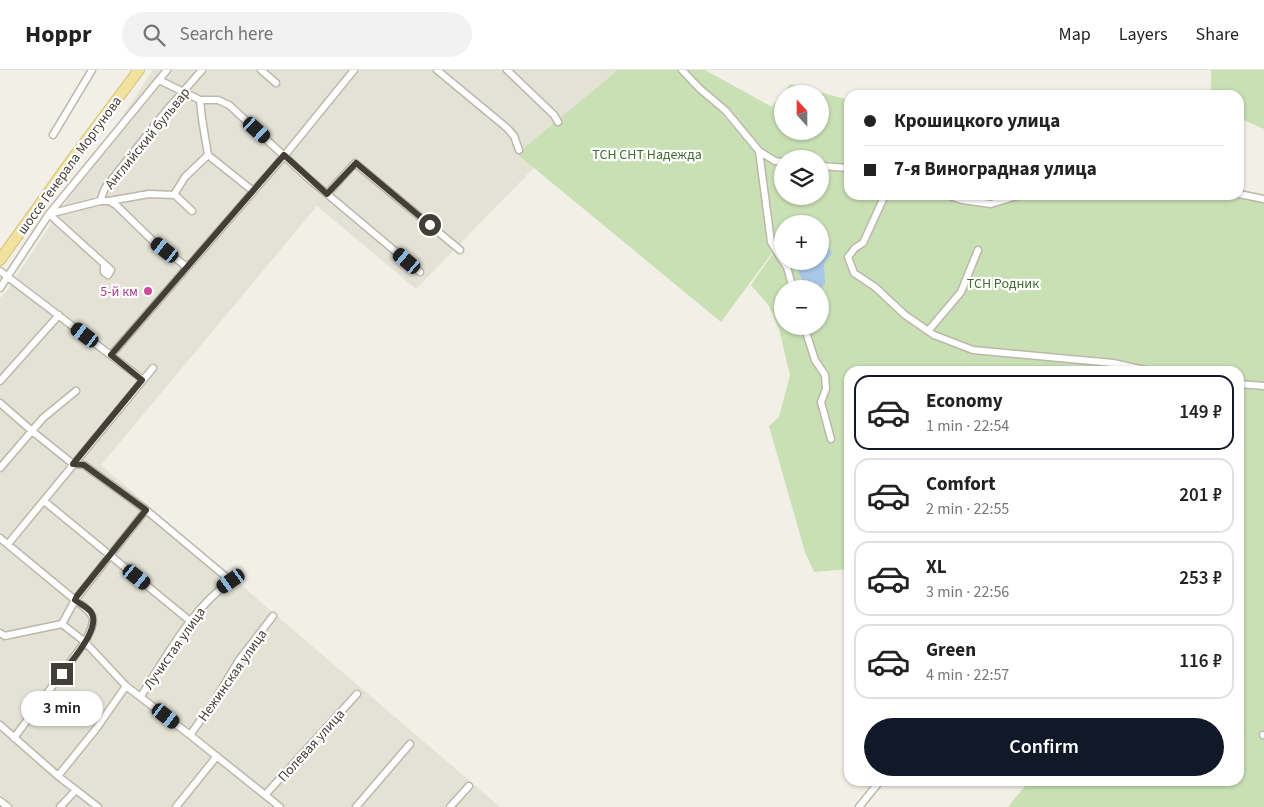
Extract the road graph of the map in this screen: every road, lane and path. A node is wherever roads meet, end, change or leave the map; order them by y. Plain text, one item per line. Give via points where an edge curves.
1 (92, 70) edge
2 (140, 70) edge
3 (167, 70) edge
4 (202, 70) edge
5 (261, 70) edge
6 (354, 70) edge
7 (437, 70) edge
8 (507, 70) edge
9 (682, 70) edge
10 (159, 80) junction
11 (276, 83) dead end
12 (183, 92) junction
13 (200, 100) junction
14 (558, 122) dead end
15 (53, 135) dead end
16 (519, 150) dead end
17 (759, 151) junction
18 (208, 155) junction
19 (284, 155) junction
20 (774, 160) edge
21 (829, 167) edge
22 (844, 168) edge
23 (253, 191) junction
24 (327, 194) junction
25 (175, 195) junction
26 (1244, 195) edge
27 (1264, 199) edge
28 (883, 200) edge
29 (962, 200) edge
30 (1004, 200) edge
31 (100, 201) junction
32 (108, 201) junction
33 (192, 211) dead end
34 (50, 214) junction
35 (774, 248) edge
36 (460, 250) dead end
37 (978, 250) dead end
38 (0, 260) edge
39 (104, 266) dead end
40 (187, 268) junction
41 (0, 271) edge
42 (420, 272) dead end
43 (8, 276) junction
44 (0, 288) edge
45 (59, 315) junction
46 (928, 331) junction
47 (807, 335) edge
48 (111, 355) junction
49 (1129, 366) edge
50 (153, 368) dead end
51 (142, 380) junction
52 (0, 381) edge
53 (1244, 384) edge
54 (1264, 386) edge
55 (76, 391) dead end
56 (0, 403) edge
57 (32, 431) junction
58 (831, 440) dead end
59 (73, 464) junction
60 (0, 468) edge
61 (44, 501) junction
62 (146, 510) junction
63 (0, 538) edge
64 (8, 544) junction
65 (110, 556) junction
66 (75, 600) junction
67 (273, 616) dead end
68 (190, 621) junction
69 (62, 624) junction
70 (0, 633) edge
71 (85, 642) junction
72 (126, 686) junction
73 (357, 694) dead end
74 (141, 696) junction
75 (0, 725) edge
76 (190, 735) junction
77 (14, 738) junction
78 (410, 744) dead end
79 (216, 756) junction
80 (58, 776) junction
81 (469, 786) dead end
82 (876, 786) edge
83 (76, 790) junction
84 (265, 795) junction
85 (0, 800) edge
86 (8, 807) edge
87 (60, 807) edge
88 (98, 807) edge
89 (176, 807) edge
90 (280, 807) edge
91 (356, 807) edge
92 (450, 807) edge
93 (859, 807) edge

1 - 15 street
2 - 38 main road, шоссе Генерала Моргунова
3 - 10 street
4 - 12 street, Английский бульвар
5 - 11 street
6 - 19 street
7 - 16 street via 507,128
8 - 14 street
9 - 17 street via 726,111
10 - 12 street
10 - 34 street
12 - 13 street
12 - 31 street, Английский бульвар via 105,188
13 - 18 street
13 - 19 street via 218,100 229,105
17 - 20 street
17 - 35 street via 770,242
18 - 23 street
18 - 25 street via 185,177
19 - 23 street
19 - 24 street
21 - 22 street
23 - 40 street
24 - 36 street via 356,163
24 - 42 street
25 - 32 street via 149,194
25 - 33 street
26 - 27 street
28 - 46 street via 863,243 848,257 854,272
29 - 30 street via 991,204
31 - 32 street
31 - 34 street, Английский бульвар
32 - 40 street via 116,204 154,242
34 - 39 street
34 - 43 street
37 - 46 street via 961,292
40 - 48 street
41 - 43 street
43 - 44 street
43 - 45 street
45 - 48 street
45 - 52 street
46 - 49 street via 973,350
47 - 58 street via 815,360 825,375 826,389 821,402
48 - 51 street
50 - 51 street
51 - 59 street
53 - 54 street
55 - 57 street via 50,411
56 - 57 street
57 - 59 street
57 - 60 street
59 - 61 street
59 - 62 street via 84,465
61 - 64 street
61 - 65 street
62 - 65 street
62 - 68 street, Лучистая улица via 231,581 213,593
63 - 64 street
64 - 66 street
65 - 66 street
65 - 68 street
66 - 69 street
66 - 71 street via 90,611 94,620
67 - 76 street, Нежинская улица via 239,660 216,700
68 - 74 street, Лучистая улица
69 - 70 street via 5,636
69 - 71 street
71 - 72 street
71 - 77 street
72 - 74 street
72 - 80 street
73 - 84 street, Полевая улица
74 - 76 street
75 - 77 street
76 - 79 street
77 - 80 street
78 - 91 street
79 - 84 street
79 - 89 street
80 - 83 street
81 - 92 street
82 - 93 street
83 - 87 street
83 - 88 street
84 - 90 street
85 - 86 street

